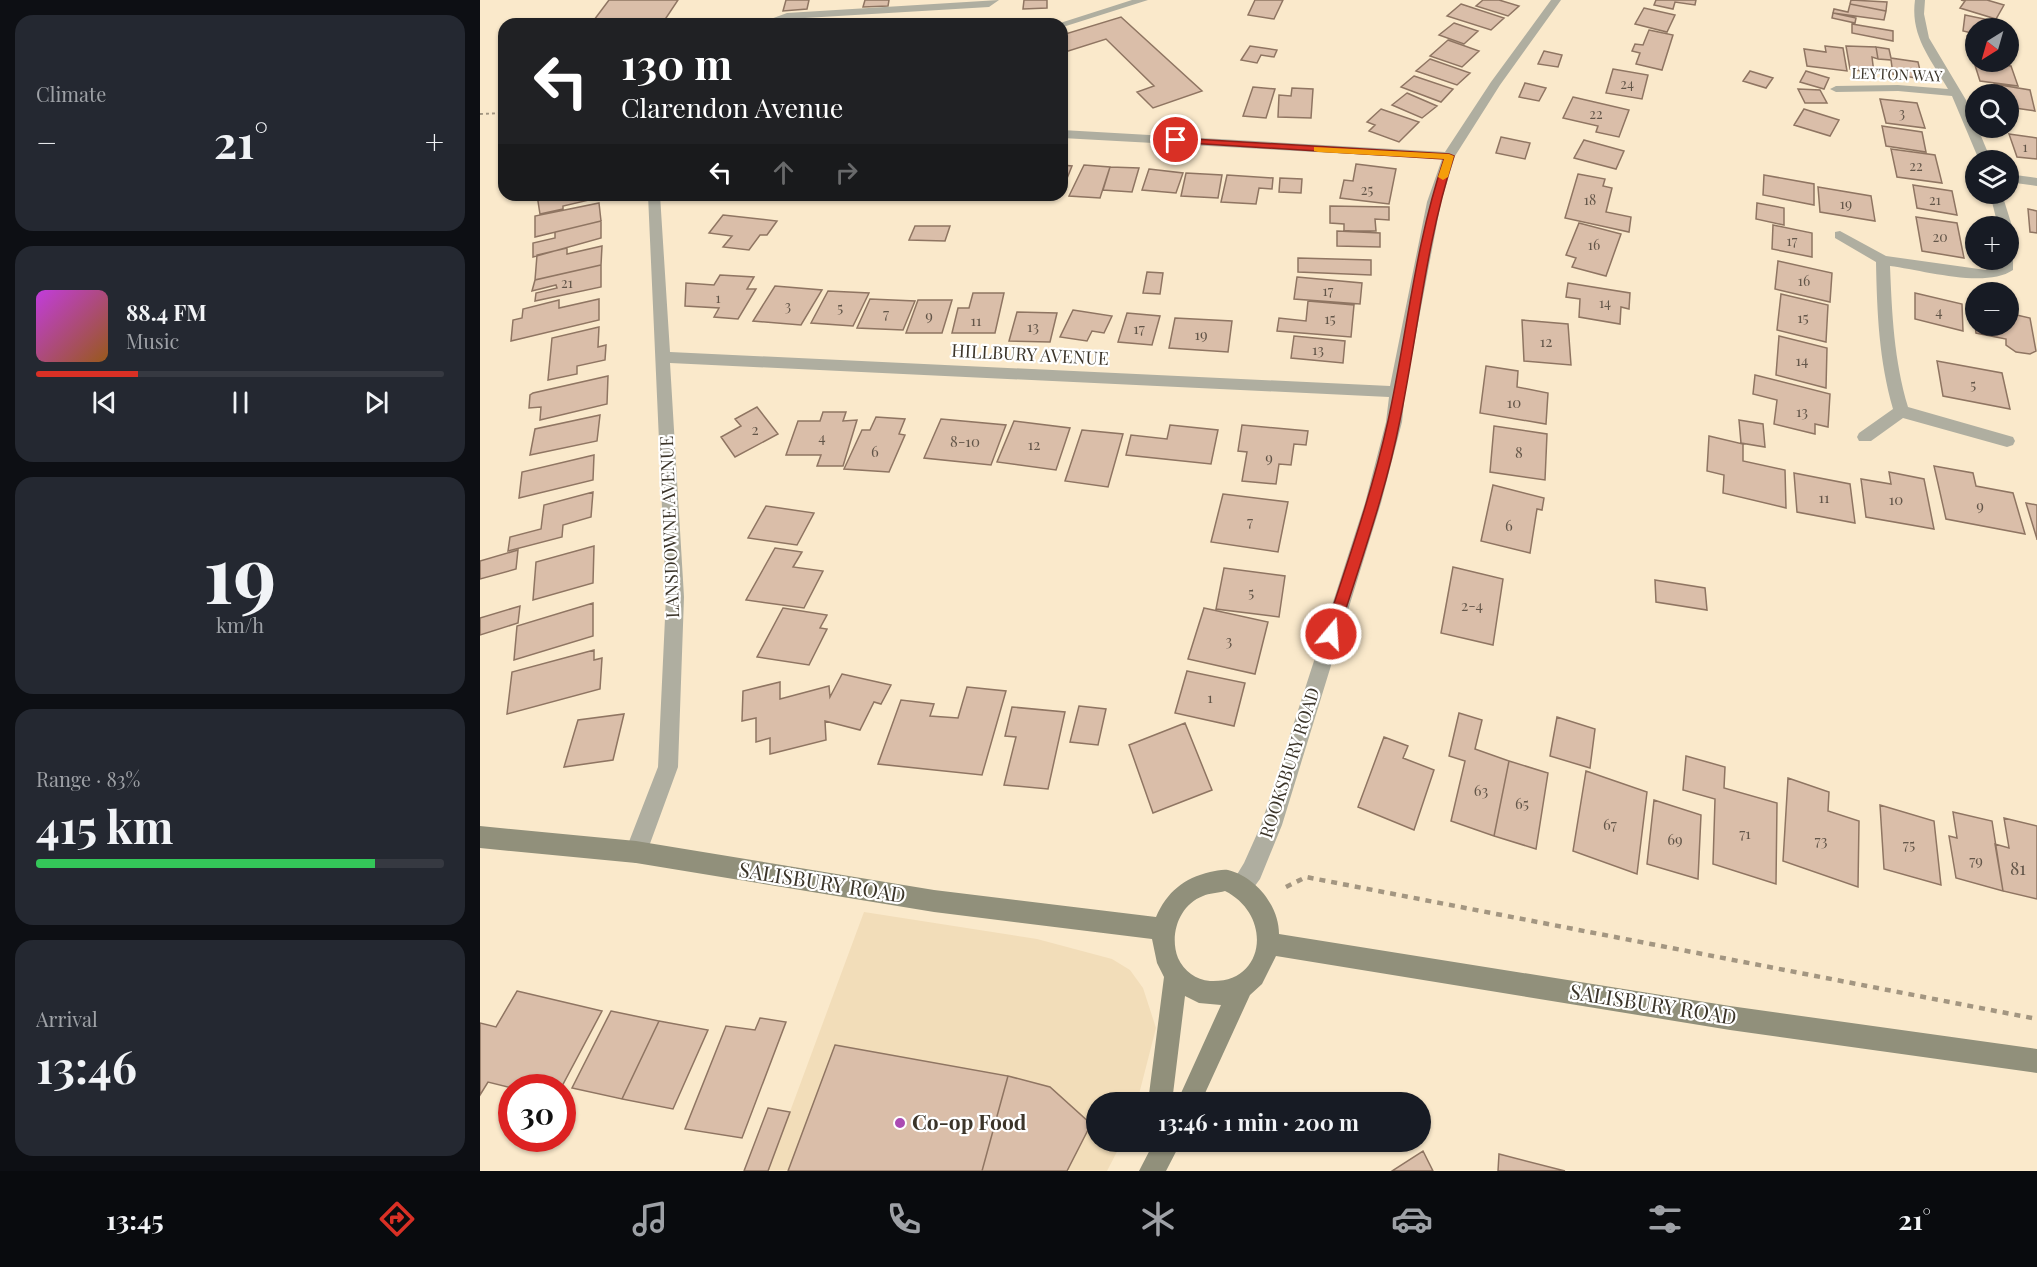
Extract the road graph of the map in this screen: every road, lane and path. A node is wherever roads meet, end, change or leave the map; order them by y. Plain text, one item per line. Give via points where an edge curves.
1 (994, 0) edge
2 (1143, 0) edge
3 (1556, 0) edge
4 (1920, 0) edge
5 (781, 18) edge
6 (1068, 22) edge
7 (1836, 89) dead end
8 (1956, 93) junction
9 (498, 113) edge
10 (480, 114) edge
11 (1068, 134) edge
12 (1982, 150) edge
13 (1449, 156) junction
14 (2019, 180) edge
15 (2037, 182) edge
16 (654, 201) edge
17 (1840, 235) dead end
18 (1883, 260) junction
19 (2004, 270) edge
20 (662, 357) junction
21 (1397, 392) junction
22 (1901, 411) junction
23 (1865, 437) dead end
24 (2007, 441) dead end
25 (480, 837) edge
26 (636, 852) junction
27 (1241, 886) junction
28 (1258, 901) junction
29 (1164, 929) junction
30 (1269, 944) junction
31 (1176, 975) junction
32 (1242, 986) junction
33 (2037, 1019) edge
34 (2037, 1061) edge
35 (1161, 1092) edge
36 (1194, 1092) edge

1 - 5 street via 989,4
2 - 6 street
3 - 13 street, ROOKSBURY ROAD
4 - 8 street, LEYTON WAY via 1918,14 1924,41
7 - 8 street, LEYTON WAY via 1898,88
8 - 12 street, LEYTON WAY
9 - 10 path
11 - 13 street
13 - 21 street, ROOKSBURY ROAD via 1434,202
14 - 15 street
16 - 20 street, LANSDOWNE AVENUE
17 - 18 street
18 - 19 street via 1986,275
18 - 22 street via 1885,338
20 - 21 street, HILLBURY AVENUE
20 - 26 street, LANSDOWNE AVENUE via 675,597 668,766
21 - 27 street, ROOKSBURY ROAD via 1394,422 1373,503 1270,825 1252,871
22 - 23 street
22 - 24 street
25 - 26 street, SALISBURY ROAD
26 - 29 street, SALISBURY ROAD via 934,902
27 - 28 street
27 - 29 street via 1226,880 1193,886 1169,911
28 - 30 street via 1266,913
28 - 33 path via 1306,878
29 - 31 street via 1167,962
30 - 32 street via 1255,976
30 - 34 street, SALISBURY ROAD via 1730,1018
31 - 32 street via 1186,986 1207,993 1229,992
31 - 35 street
32 - 36 street

